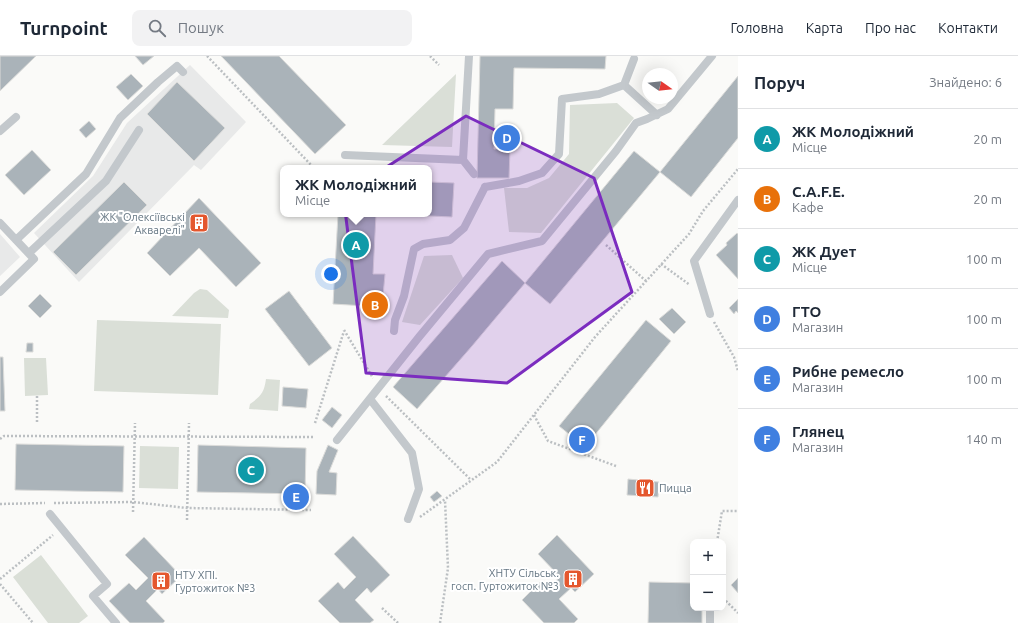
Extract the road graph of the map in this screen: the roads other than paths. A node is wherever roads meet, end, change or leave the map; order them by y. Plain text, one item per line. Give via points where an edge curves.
1 (469, 56) edge
2 (712, 56) edge
3 (634, 59) dead end
4 (183, 72) dead end
5 (624, 85) junction
6 (657, 115) junction
7 (16, 117) dead end
8 (139, 130) dead end
9 (0, 131) edge
10 (345, 155) dead end
11 (463, 160) junction
12 (474, 174) dead end
13 (738, 200) edge
14 (0, 223) edge
15 (16, 240) junction
16 (29, 253) junction
17 (0, 292) edge
18 (710, 314) dead end
19 (394, 331) dead end
20 (370, 400) junction
21 (337, 440) dead end
22 (50, 514) dead end
23 (408, 519) dead end
24 (710, 611) edge
25 (116, 623) edge
26 (710, 623) edge

1 - 11 lane
2 - 6 lane via 668,109
3 - 5 lane
4 - 15 lane via 177,66 120,118 86,174
5 - 6 lane
5 - 19 lane via 598,94 562,98 559,154 542,173 519,181 484,186 464,228 450,240 423,244 414,249
6 - 20 lane via 636,123 542,241 488,254
7 - 9 lane
8 - 16 lane via 106,181
10 - 11 lane
11 - 12 lane
13 - 18 lane via 694,261
14 - 15 lane
15 - 16 lane
16 - 17 lane via 34,259
20 - 21 lane
20 - 23 lane via 412,452 419,489
22 - 25 lane via 107,584 93,596
24 - 26 lane

